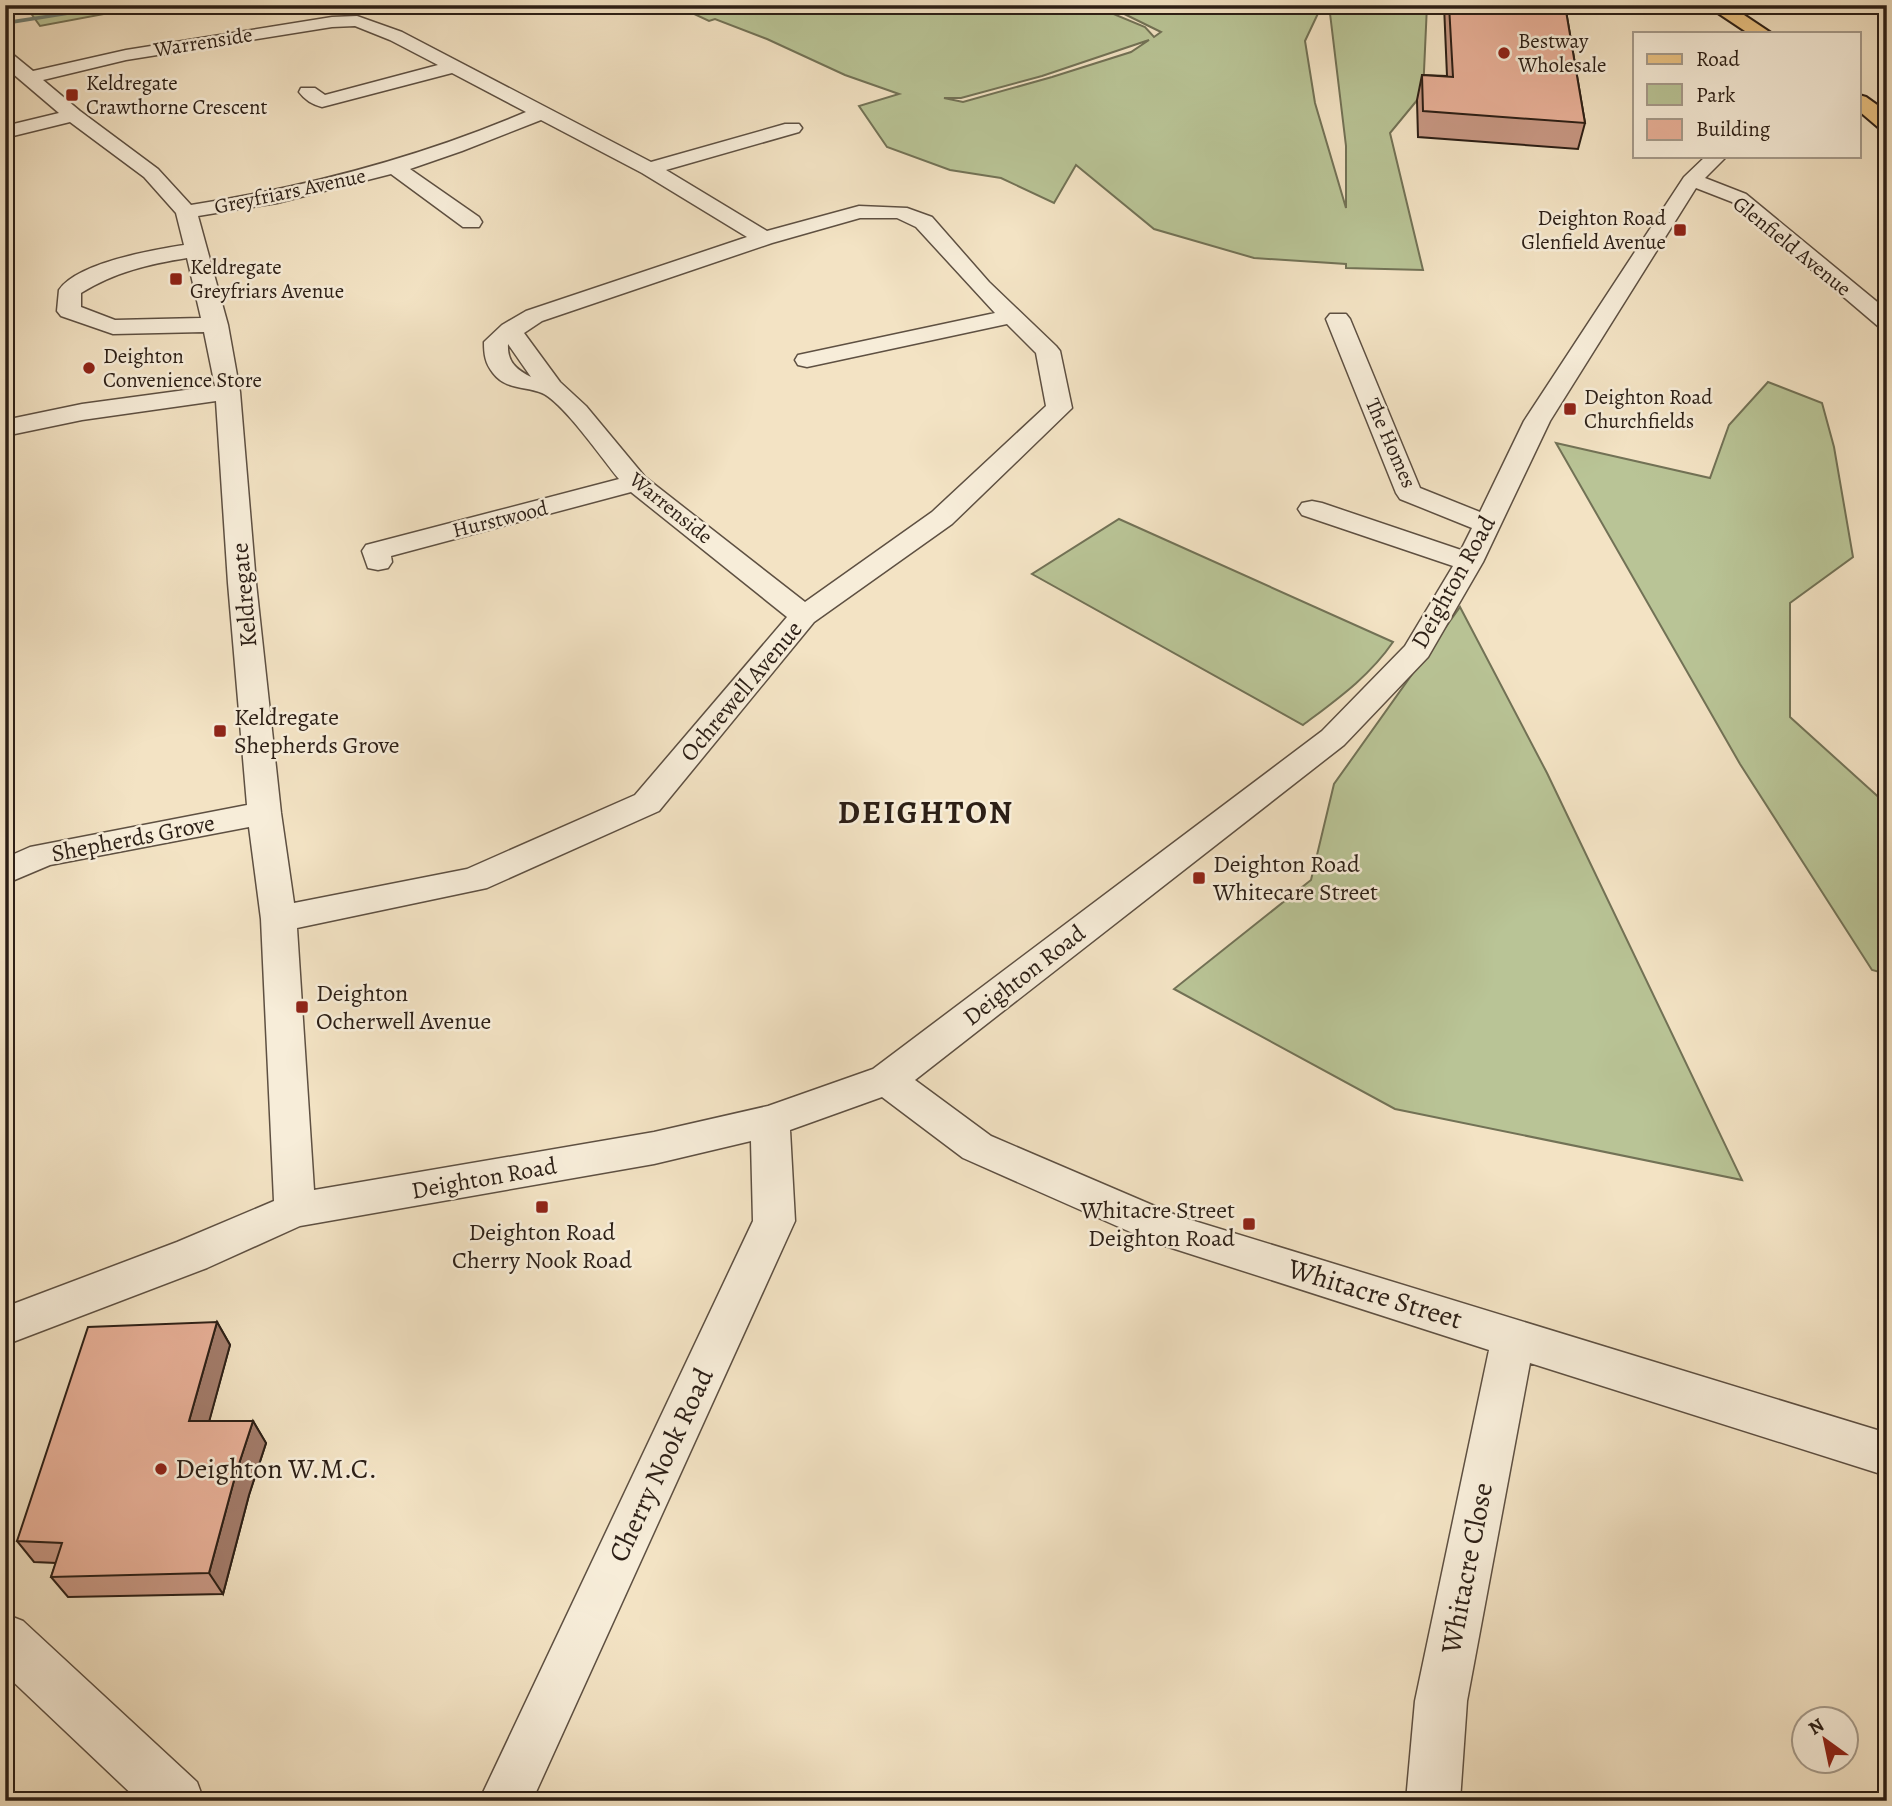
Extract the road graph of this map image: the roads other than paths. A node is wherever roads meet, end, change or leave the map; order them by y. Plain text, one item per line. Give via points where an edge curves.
1 (1715, 5) edge
2 (1759, 32) edge
3 (13, 66) edge
4 (454, 67) junction
5 (308, 92) dead end
6 (540, 113) junction
7 (73, 116) junction
8 (792, 128) dead end
9 (5, 132) edge
10 (1715, 158) edge
11 (394, 167) junction
12 (649, 169) junction
13 (1691, 181) junction
14 (186, 212) junction
15 (471, 222) dead end
16 (764, 238) junction
17 (197, 250) junction
18 (1014, 316) junction
19 (1338, 318) dead end
20 (1887, 323) edge
21 (216, 325) junction
22 (807, 360) dead end
23 (228, 392) junction
24 (5, 428) edge
25 (636, 483) junction
26 (1312, 509) dead end
27 (1486, 524) junction
28 (378, 562) dead end
29 (1469, 562) junction
30 (804, 616) junction
31 (264, 813) junction
32 (5, 872) edge
33 (279, 919) junction
34 (887, 1080) junction
35 (770, 1121) junction
36 (295, 1210) junction
37 (5, 1326) edge
38 (1513, 1338) junction
39 (1887, 1455) edge
40 (5, 1639) edge
41 (178, 1801) edge
42 (505, 1801) edge
43 (1433, 1801) edge

1 - 2 main road
3 - 4 street, Warrenside via 126,55 346,21 396,36
3 - 7 street, Keldregate
4 - 5 street via 322,100
4 - 6 street, Warrenside
6 - 11 street, Greyfriars Avenue
6 - 12 street, Warrenside
7 - 9 street
7 - 14 street, Keldregate via 151,173
8 - 12 street
10 - 13 street, Deighton Road
11 - 14 street, Greyfriars Avenue via 258,202
11 - 15 street, Greyfriars Avenue
12 - 16 street, Warrenside
13 - 20 street, Glenfield Avenue via 1739,198
13 - 27 street, Deighton Road via 1537,421
14 - 17 street, Keldregate
16 - 18 street, Ochrewell Avenue via 859,212 900,212 924,222 981,287
16 - 25 street, Warrenside via 534,316 510,330 551,387 577,411
17 - 21 street, Keldregate
17 - 21 street via 130,260 95,273 69,290 69,311 113,327
18 - 22 street
18 - 30 street, Ochrewell Avenue via 1048,351 1059,408 942,518
19 - 27 street, The Homes via 1409,493
21 - 23 street, Keldregate
23 - 24 street via 82,412
23 - 31 street, Keldregate
25 - 28 street, Hurstwood via 376,551
25 - 30 street, Warrenside
26 - 29 street
27 - 29 street, Deighton Road
29 - 34 street, Deighton Road via 1417,651 1333,738
30 - 33 street, Ochrewell Avenue via 647,803 475,879
31 - 32 street, Shepherds Grove via 42,855
31 - 33 street, Keldregate
33 - 36 street, Keldregate
34 - 35 street, Deighton Road
34 - 38 street, Whitacre Street via 977,1147 1168,1230
35 - 36 street, Deighton Road via 654,1147
35 - 42 street, Cherry Nook Road via 774,1221
36 - 37 street, Deighton Road via 192,1255
38 - 39 street, Whitacre Street
38 - 43 street, Whitacre Close via 1441,1701
40 - 41 street

